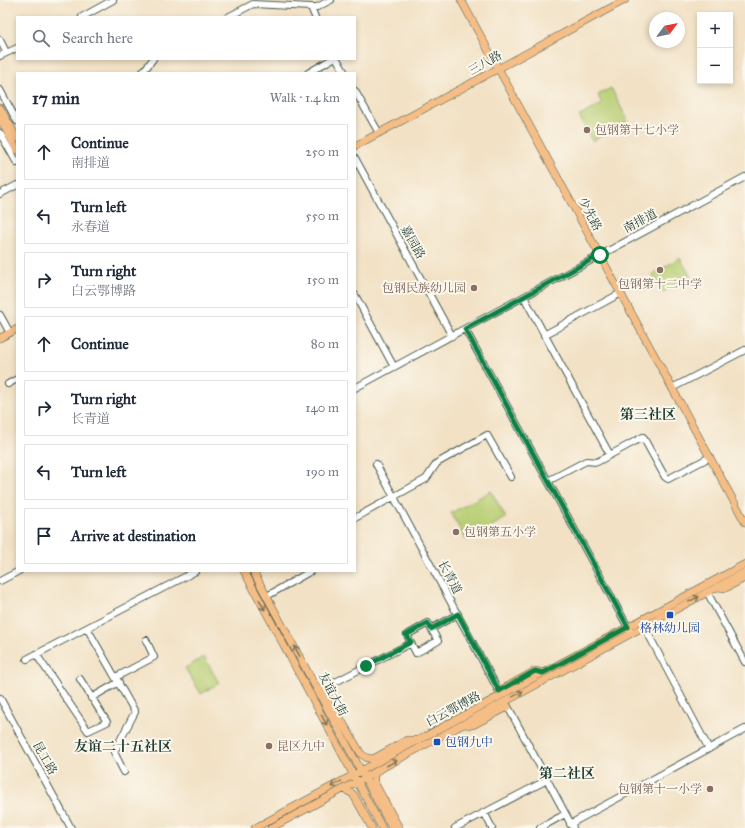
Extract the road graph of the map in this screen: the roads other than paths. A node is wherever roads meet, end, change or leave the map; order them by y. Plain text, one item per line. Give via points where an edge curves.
1 (113, 0) edge
2 (331, 0) edge
3 (461, 0) edge
4 (625, 0) edge
5 (311, 7) junction
6 (84, 16) edge
7 (230, 16) edge
8 (315, 16) edge
9 (0, 40) edge
10 (16, 48) edge
11 (6, 52) junction
12 (0, 56) edge
13 (152, 60) edge
14 (330, 60) edge
15 (338, 60) edge
16 (498, 68) junction
17 (143, 72) edge
18 (310, 72) edge
19 (344, 72) edge
20 (0, 90) edge
21 (356, 93) edge
22 (0, 108) edge
23 (16, 119) edge
24 (3, 120) edge
25 (0, 133) edge
26 (379, 133) junction
27 (16, 137) edge
28 (356, 145) edge
29 (16, 148) edge
30 (356, 160) edge
31 (16, 161) edge
32 (745, 177) edge
33 (16, 186) edge
34 (0, 194) edge
35 (600, 255) junction
36 (621, 294) junction
37 (356, 297) edge
38 (524, 297) junction
39 (0, 316) edge
40 (465, 329) junction
41 (16, 330) edge
42 (10, 333) junction
43 (544, 335) junction
44 (452, 336) junction
45 (0, 338) edge
46 (745, 350) edge
47 (394, 368) junction
48 (16, 380) edge
49 (8, 384) dead end
50 (356, 387) edge
51 (672, 388) junction
52 (610, 455) junction
53 (710, 457) junction
54 (376, 464) dead end
55 (511, 477) dead end
56 (548, 481) junction
57 (394, 496) junction
58 (356, 517) edge
59 (745, 522) edge
60 (745, 564) edge
61 (17, 572) edge
62 (194, 572) edge
63 (245, 572) edge
64 (254, 572) edge
65 (309, 572) edge
66 (745, 572) edge
67 (745, 578) edge
68 (0, 581) edge
69 (717, 587) junction
70 (707, 592) junction
71 (267, 596) junction
72 (458, 614) junction
73 (644, 626) junction
74 (87, 628) junction
75 (431, 629) junction
76 (630, 630) junction
77 (146, 640) dead end
78 (411, 642) junction
79 (36, 654) junction
80 (27, 659) dead end
81 (745, 662) edge
82 (80, 679) dead end
83 (117, 679) junction
84 (318, 687) junction
85 (0, 698) edge
86 (92, 698) junction
87 (503, 699) junction
88 (745, 729) edge
89 (420, 740) junction
90 (709, 749) junction
91 (378, 770) junction
92 (124, 772) dead end
93 (363, 774) junction
94 (356, 778) junction
95 (547, 780) junction
96 (344, 788) junction
97 (484, 812) junction
98 (565, 814) junction
99 (572, 826) edge
100 (71, 828) edge
101 (255, 828) edge
102 (271, 828) edge
103 (372, 828) edge
104 (382, 828) edge
105 (392, 828) edge
106 (399, 828) edge
107 (455, 828) edge
108 (492, 828) edge
109 (540, 828) edge

1 - 6 street
2 - 5 street
3 - 16 main road, 少先路
4 - 16 main road, 三八路
5 - 7 street via 253,4
5 - 8 street
9 - 11 street
10 - 11 street
11 - 12 street
13 - 17 street
14 - 18 street
15 - 19 street
16 - 26 main road, 三八路
16 - 35 main road, 少先路
20 - 23 street
21 - 26 street
22 - 24 main road
24 - 27 main road
24 - 29 main road
25 - 31 street
26 - 28 main road, 三八路
30 - 44 street, 嘉园路
32 - 35 street, 南排道
33 - 34 street
35 - 36 main road, 少先路
35 - 38 street, 南排道
36 - 43 street
36 - 51 main road, 少先路
37 - 47 street
38 - 40 street, 南排道
38 - 43 street
39 - 42 street
40 - 44 street, 南排道
40 - 56 street
41 - 42 main road
42 - 45 main road
43 - 52 street
44 - 47 street, 南排道
46 - 51 street
47 - 50 street, 南排道
48 - 49 street
51 - 53 main road, 少先路
52 - 53 street via 643,437 664,477 668,479
52 - 56 street via 595,463 585,462
53 - 59 main road, 少先路
54 - 57 street, 长青道
55 - 57 street via 487,435 437,463 426,479
56 - 76 street
57 - 58 street
57 - 72 street, 长青道
60 - 76 main road, 白云鄂博路
61 - 68 street
62 - 74 street
63 -> 94 main road, 友谊大街
64 - 71 main road, 友谊大街
65 - 71 street
66 - 69 main road, 白云鄂博路
67 - 69 main road via 726,588
69 - 70 main road, 白云鄂博路
73 -> 70 main road, 白云鄂博路
70 - 81 street
84 -> 71 main road, 友谊大街
72 - 75 street
72 - 87 street, 长青道
73 - 76 main road, 白云鄂博路
73 - 90 street
74 - 79 street
74 - 83 street
75 - 78 street via 428,623 406,635
75 - 78 street via 438,641 416,653
87 -> 76 main road, 白云鄂博路
76 - 87 main road, 白云鄂博路 via 543,673 535,671
77 - 83 street via 154,656
78 - 84 street
79 - 80 street
79 - 86 street via 88,731 107,722
82 - 86 street
83 - 86 street
83 - 92 street via 135,712 114,752
84 - 89 main road via 328,697 361,754 367,758 373,759 407,740
84 - 93 main road, 友谊大街
85 - 100 street, 昆工路
87 - 89 main road, 白云鄂博路
91 -> 87 main road, 白云鄂博路 via 463,724 473,725
87 - 95 street, 长青道
88 - 90 street
89 - 93 main road, 白云鄂博路
90 - 99 street
91 - 93 main road, 白云鄂博路
91 - 106 main road via 374,775 374,782
93 - 94 main road, 白云鄂博路
93 - 105 main road, 友谊大街
94 - 96 main road, 白云鄂博路
94 -> 101 main road, 白云鄂博路
94 - 104 main road, 友谊大街
95 - 97 street
95 - 98 street, 长青道
96 - 102 main road, 白云鄂博路
96 - 103 main road via 352,794
97 - 107 street
97 - 108 street
98 - 99 street, 长青道
98 - 109 street

